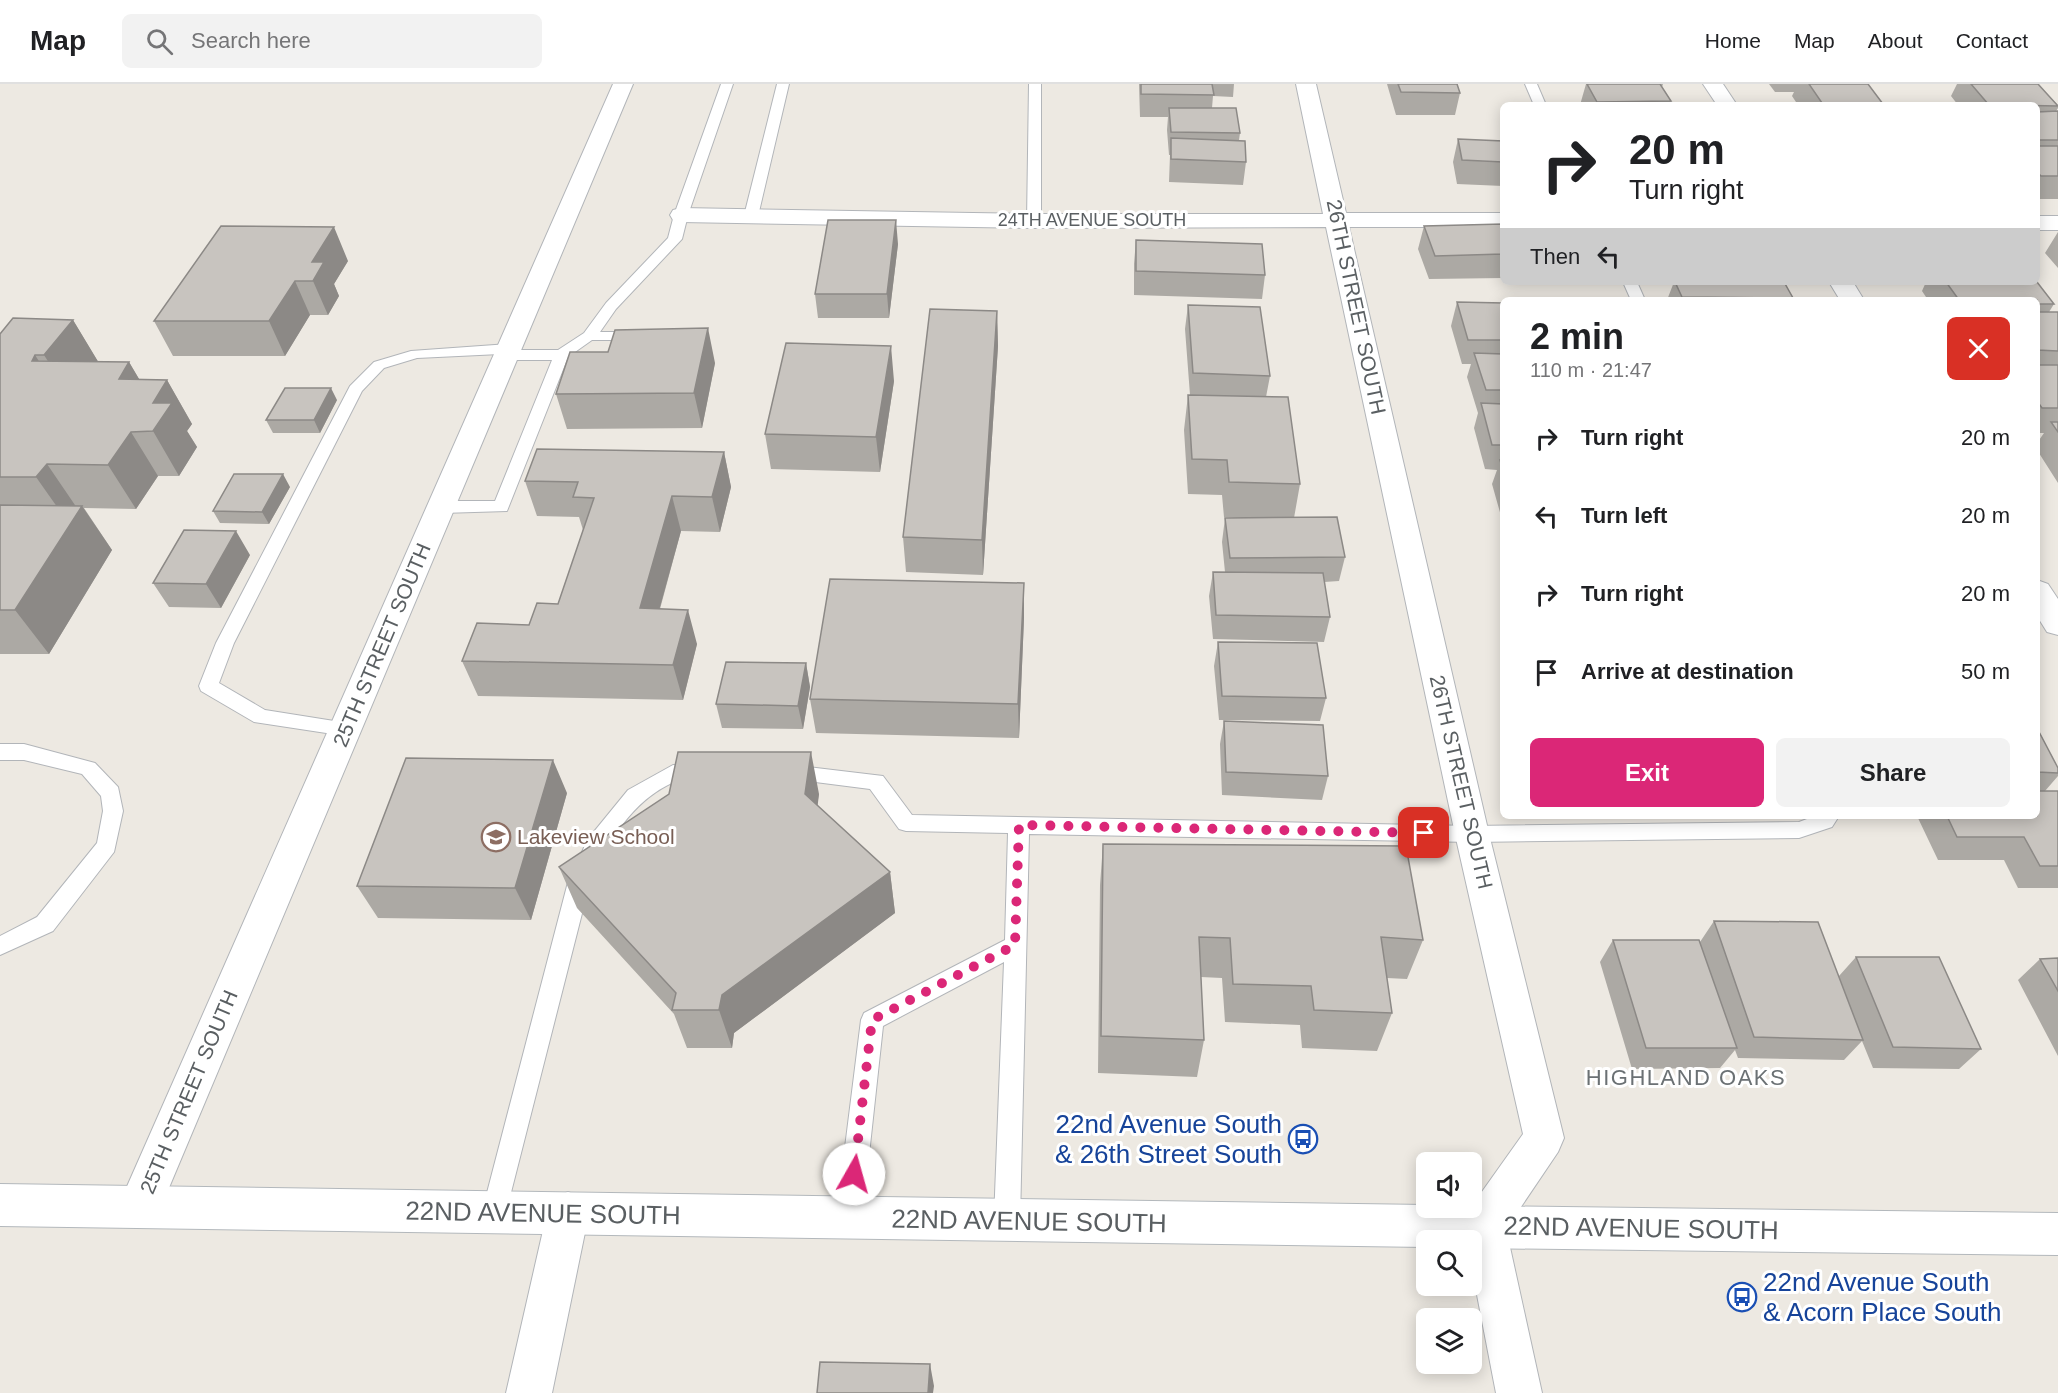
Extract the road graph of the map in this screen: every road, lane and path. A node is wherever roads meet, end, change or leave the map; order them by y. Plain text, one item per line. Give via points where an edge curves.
1 (623, 84) edge
2 (727, 84) edge
3 (783, 84) edge
4 (1035, 84) edge
5 (1306, 84) edge
6 (1531, 84) edge
7 (1713, 84) edge
8 (1539, 102) edge
9 (1725, 102) edge
10 (681, 215) junction
11 (751, 216) junction
12 (1337, 219) junction
13 (1500, 220) edge
14 (1034, 221) junction
15 (2040, 223) edge
16 (2058, 224) edge
17 (589, 336) junction
18 (655, 337) edge
19 (508, 352) junction
20 (561, 355) junction
21 (442, 507) junction
22 (2040, 596) edge
23 (2058, 624) edge
24 (346, 729) junction
25 (0, 752) edge
26 (719, 773) edge
27 (765, 773) edge
28 (1827, 819) edge
29 (1019, 825) junction
30 (1472, 834) junction
31 (1015, 945) junction
32 (0, 946) edge
33 (0, 1205) edge
34 (140, 1206) junction
35 (494, 1212) junction
36 (568, 1213) junction
37 (849, 1219) junction
38 (1007, 1220) junction
39 (1484, 1226) junction
40 (2058, 1234) edge
41 (528, 1393) edge
42 (1519, 1393) edge

1 - 19 street, 25TH STREET SOUTH
2 - 10 lane
3 - 11 lane
4 - 14 lane
5 - 12 street, 26TH STREET SOUTH
6 - 8 lane
7 - 9 street
10 - 11 street, 24TH AVENUE SOUTH
10 - 17 lane via 675,239 611,306
11 - 14 street, 24TH AVENUE SOUTH
12 - 13 street, 24TH AVENUE SOUTH
12 - 14 street, 24TH AVENUE SOUTH
12 - 30 street, 26TH STREET SOUTH
15 - 16 street
17 - 18 lane
17 - 20 lane
19 - 20 lane
19 - 21 street, 25TH STREET SOUTH
19 - 24 lane via 416,354 379,365 355,389 225,643 208,686 261,717
20 - 21 lane via 501,507
21 - 24 street, 25TH STREET SOUTH
22 - 23 street
24 - 34 street, 25TH STREET SOUTH
25 - 32 lane via 24,752 88,768 111,793 113,811 107,846 45,924
26 - 35 lane via 673,773 635,796 595,845 579,882
27 - 29 lane via 876,782 906,822
28 - 30 lane via 1799,830
29 - 30 lane
29 - 31 lane
30 - 39 street, 26TH STREET SOUTH via 1544,1138
31 - 37 lane via 872,1020
31 - 38 lane
33 - 34 street, 22ND AVENUE SOUTH
34 - 35 street, 22ND AVENUE SOUTH
35 - 36 street, 22ND AVENUE SOUTH
36 - 37 street, 22ND AVENUE SOUTH
36 - 41 street
37 - 38 street, 22ND AVENUE SOUTH
38 - 39 street, 22ND AVENUE SOUTH
39 - 40 street, 22ND AVENUE SOUTH
39 - 42 street

